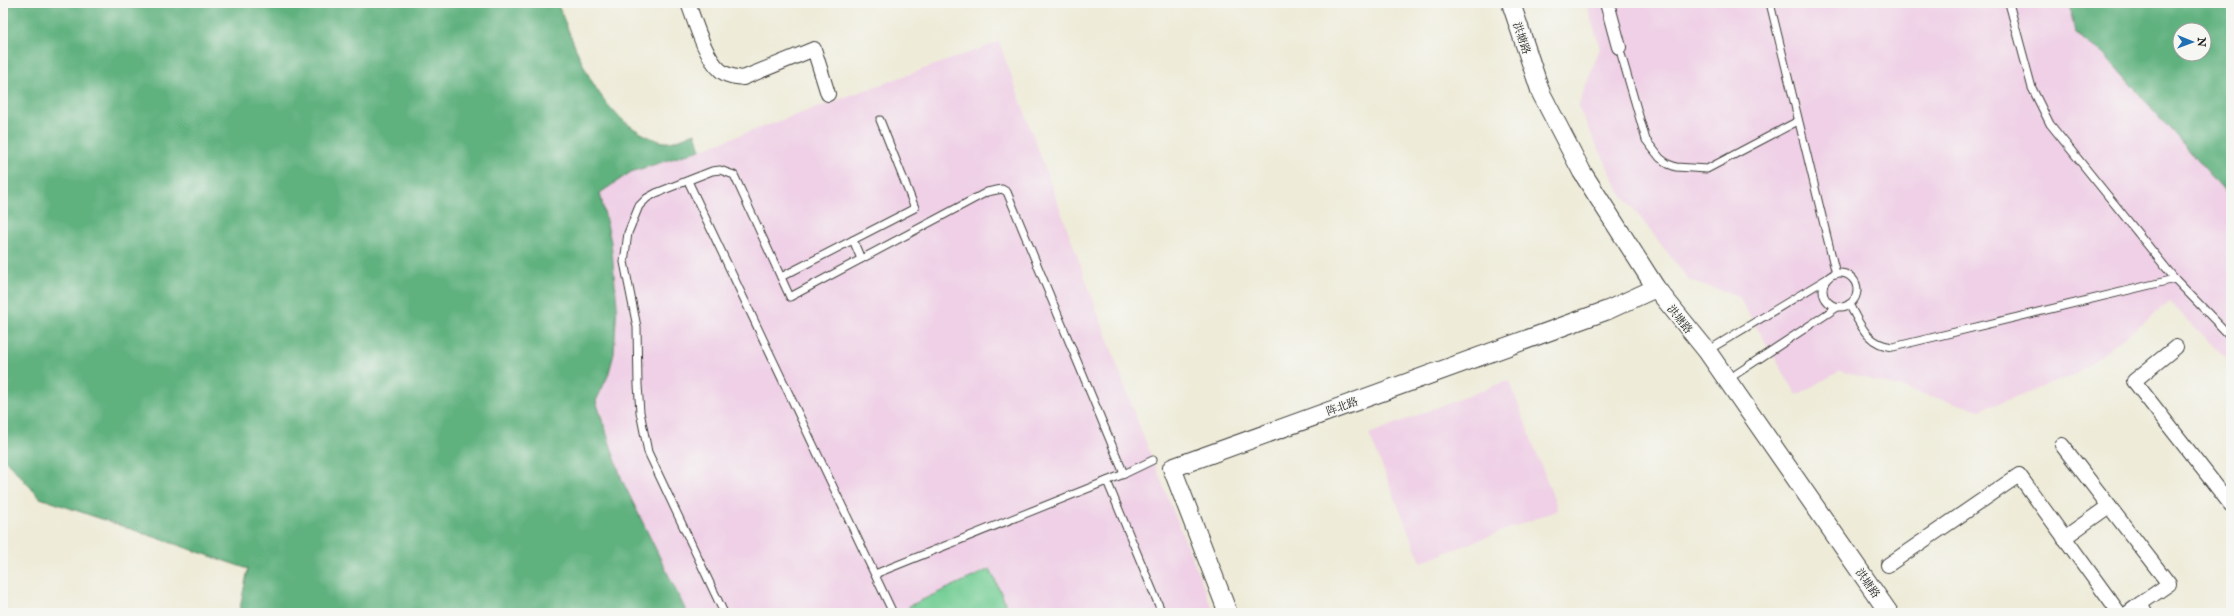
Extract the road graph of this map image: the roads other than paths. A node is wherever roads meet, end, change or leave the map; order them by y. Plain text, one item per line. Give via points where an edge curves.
1 (688, 3) edge
2 (1510, 3) edge
3 (1607, 3) edge
4 (1770, 3) edge
5 (2009, 3) edge
6 (1619, 47) joint
7 (828, 94) dead end
8 (880, 120) dead end
9 (1798, 121) junction
10 (688, 181) junction
11 (852, 240) junction
12 (861, 259) junction
13 (1836, 274) junction
14 (781, 277) junction
15 (1828, 278) junction
16 (2175, 279) junction
17 (1656, 288) junction
18 (1850, 304) junction
19 (1839, 306) junction
20 (2231, 337) edge
21 (2176, 347) dead end
22 (1707, 352) junction
23 (1727, 380) junction
24 (2062, 445) dead end
25 (1153, 460) dead end
26 (1124, 474) junction
27 (1107, 481) junction
28 (2231, 505) edge
29 (2109, 506) junction
30 (2064, 538) junction
31 (1888, 566) dead end
32 (875, 574) junction
33 (2143, 609) edge
34 (724, 613) edge
35 (894, 613) edge
36 (1162, 613) edge
37 (1228, 613) edge
38 (1889, 613) edge
39 (2119, 613) edge
40 (2128, 613) edge

1 - 7 street via 708,52 720,70 734,77 743,78 814,49
2 - 17 street, 洪塘路 via 1551,116 1582,172
3 - 6 street
4 - 9 lane
5 - 16 lane via 2032,88 2050,124
6 - 9 lane via 1646,140 1668,164 1707,169
8 - 11 lane via 915,208
9 - 13 lane
10 - 14 lane via 720,170 734,175
10 - 32 lane
10 - 34 lane via 656,193 639,206 628,234 624,262 638,327 640,412 648,452
11 - 12 lane
11 - 14 lane
12 - 14 lane via 790,297
12 - 26 lane via 987,192 1002,189 1007,192
13 - 15 lane
13 - 18 lane via 1849,275 1856,284 1856,295
15 - 19 lane via 1823,288 1824,293 1829,303
15 - 22 lane
16 - 18 lane via 1893,347 1869,338
16 - 20 lane
17 - 22 street, 洪塘路
17 - 37 street, 阵北路 via 1608,310 1172,468
18 - 19 lane
19 - 23 lane
21 - 28 street via 2134,381
22 - 23 street, 洪塘路
23 - 38 street, 洪塘路
24 - 29 street
25 - 26 lane
26 - 27 lane
27 - 32 lane
27 - 36 lane
29 - 30 street
29 - 33 street via 2169,584
30 - 31 street via 2019,475
30 - 39 street
32 - 35 lane
33 - 40 street

